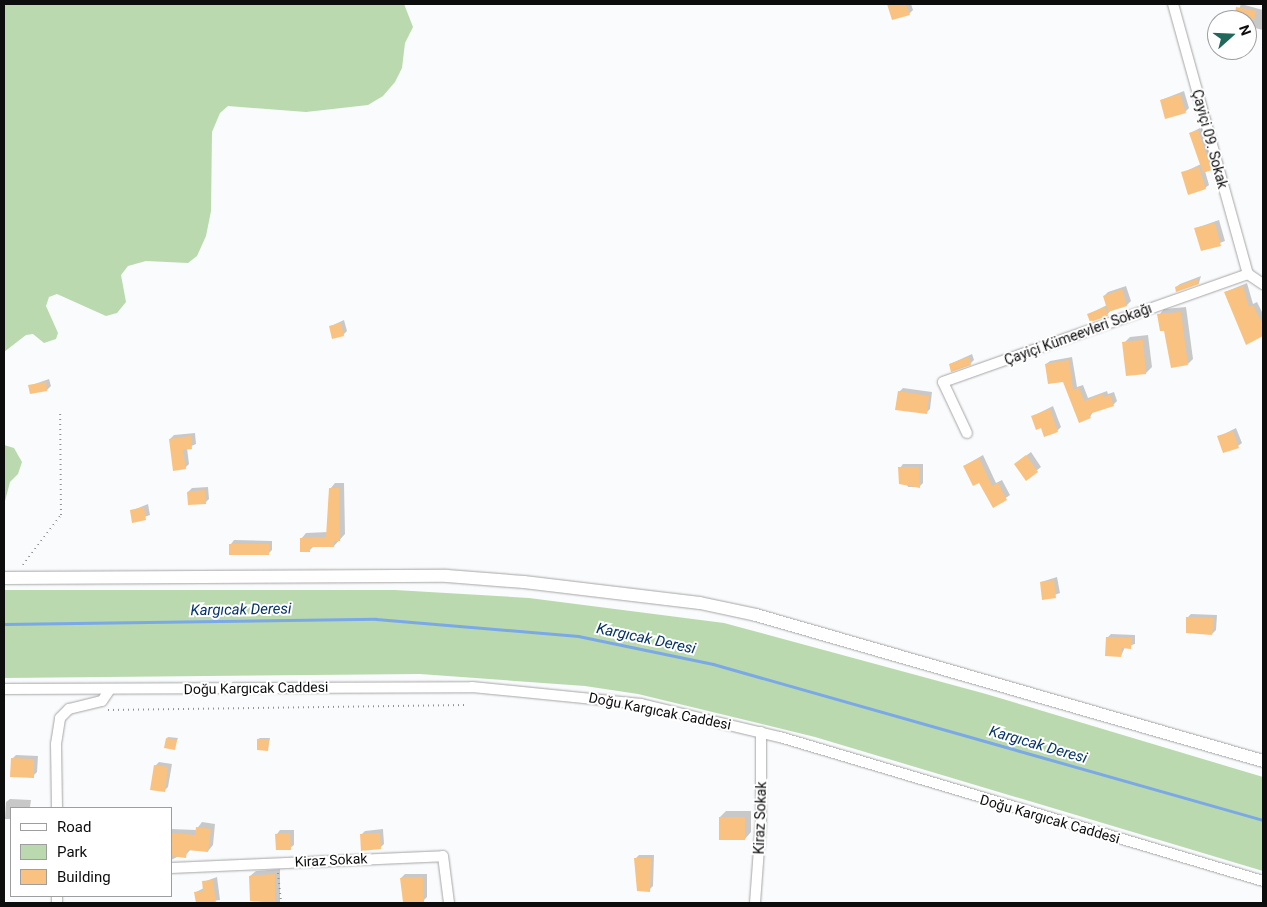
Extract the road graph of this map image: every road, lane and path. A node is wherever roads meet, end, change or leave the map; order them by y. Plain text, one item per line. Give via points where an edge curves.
1 (1173, 4) edge
2 (1248, 274) junction
3 (1263, 284) edge
4 (60, 410) dead end
5 (967, 433) dead end
6 (9, 578) edge
7 (4, 689) edge
8 (110, 689) junction
9 (465, 705) dead end
10 (107, 710) dead end
11 (761, 732) junction
12 (1263, 761) edge
13 (57, 807) edge
14 (277, 863) junction
15 (172, 868) edge
16 (1263, 881) edge
17 (282, 903) edge
18 (449, 903) edge
19 (755, 903) edge

1 - 2 street, Çayiçi 09. Sokak
2 - 3 street
2 - 5 street, Çayiçi Kümeevleri Sokağı via 944,382
4 - 6 path via 60,514
6 - 12 street via 447,576 700,603 756,614
7 - 8 street, Doğu Kargıcak Caddesi
8 - 11 street, Doğu Kargıcak Caddesi via 508,688 641,704
8 - 13 street via 102,701 69,709 60,718 56,744
9 - 10 path
11 - 16 street, Doğu Kargıcak Caddesi
11 - 19 street, Kiraz Sokak via 761,822
14 - 15 street, Kiraz Sokak
14 - 17 path
14 - 18 street, Kiraz Sokak via 442,856

